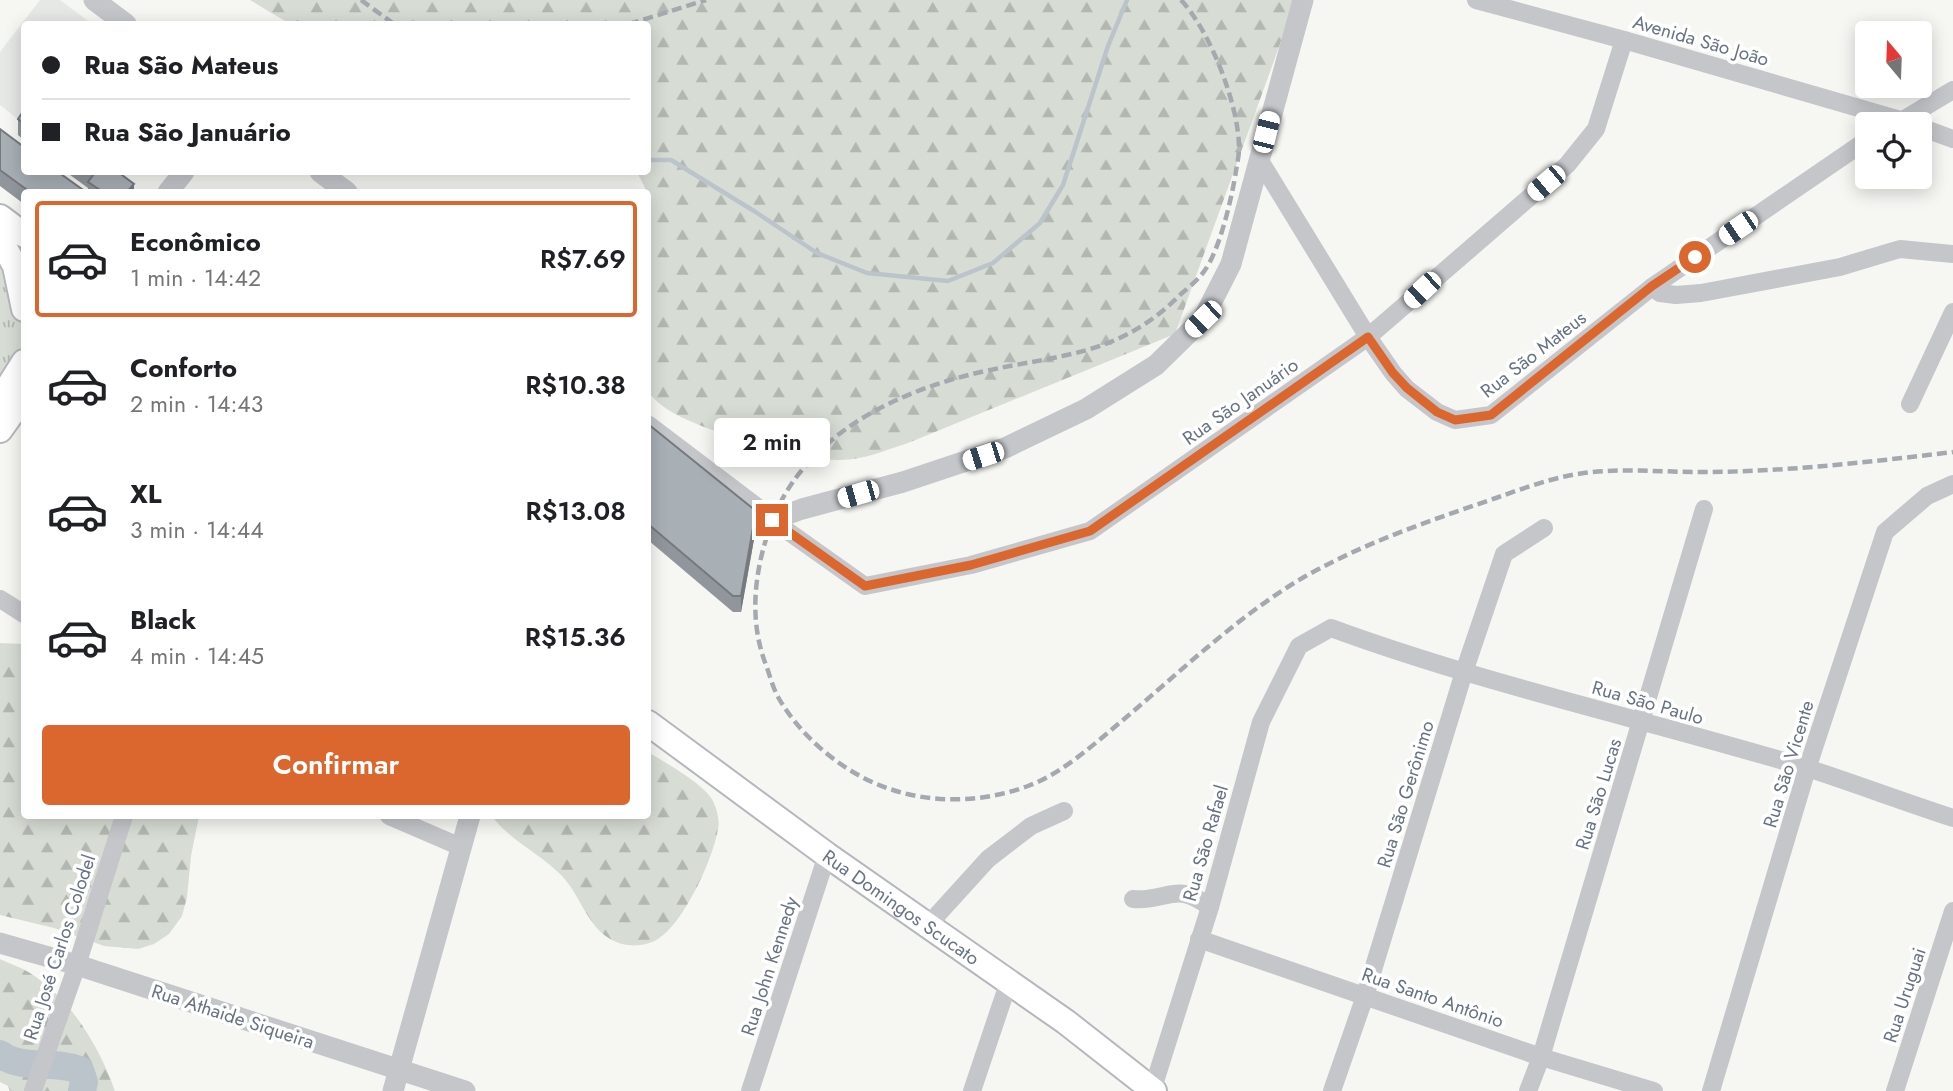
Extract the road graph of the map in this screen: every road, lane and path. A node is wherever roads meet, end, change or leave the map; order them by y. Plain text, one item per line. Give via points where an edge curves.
1 (94, 0) edge
2 (1303, 0) edge
3 (1476, 0) edge
4 (123, 21) edge
5 (1624, 40) junction
6 (1953, 90) edge
7 (1867, 112) edge
8 (1924, 112) edge
9 (1932, 132) edge
10 (1953, 139) edge
11 (1855, 149) edge
12 (1259, 159) junction
13 (182, 175) edge
14 (324, 175) edge
15 (170, 189) edge
16 (343, 189) edge
17 (0, 217) edge
18 (21, 233) edge
19 (0, 239) edge
20 (1953, 254) edge
21 (1652, 286) junction
22 (21, 294) edge
23 (1953, 312) edge
24 (1368, 337) junction
25 (21, 367) edge
26 (0, 400) edge
27 (21, 400) edge
28 (1910, 404) dead end
29 (651, 428) edge
30 (0, 430) edge
31 (1953, 484) edge
32 (1704, 509) dead end
33 (772, 520) junction
34 (1544, 528) dead end
35 (0, 599) edge
36 (21, 612) edge
37 (1331, 628) joint
38 (1464, 671) junction
39 (1642, 722) junction
40 (651, 725) edge
41 (1807, 769) junction
42 (1064, 811) dead end
43 (1953, 818) edge
44 (123, 819) edge
45 (397, 819) edge
46 (469, 819) edge
47 (461, 847) junction
48 (827, 855) junction
49 (1133, 899) dead end
50 (1210, 907) junction
51 (1953, 911) edge
52 (928, 925) junction
53 (1199, 939) junction
54 (0, 943) edge
55 (77, 965) junction
56 (1009, 981) junction
57 (1365, 996) junction
58 (1541, 1057) junction
59 (399, 1070) junction
60 (33, 1091) edge
61 (393, 1091) edge
62 (465, 1091) edge
63 (750, 1091) edge
64 (972, 1091) edge
65 (1152, 1091) edge
66 (1332, 1091) edge
67 (1528, 1091) edge
68 (1654, 1091) edge
69 (1712, 1091) edge
70 (1895, 1091) edge

1 - 4 street
2 - 12 street
3 - 5 street, Avenida São João
5 - 7 street, Avenida São João
5 - 24 street, Rua São Januário via 1596,129 1567,165
6 - 8 street
9 - 10 street, Avenida São João
11 - 21 street, Rua São Mateus
12 - 24 street, Rua São Mateus
12 - 33 street via 1231,264 1203,319 1156,365 1086,409 1005,448
13 - 15 street
14 - 16 street
17 - 18 main road
19 - 22 main road via 15,266
20 - 21 street via 1900,249 1840,267 1701,293 1660,293
21 - 24 street, Rua São Mateus via 1491,415 1455,420 1437,412 1393,373
23 - 28 street
24 - 33 street, Rua São Januário via 1090,531 971,565 865,586
25 - 26 main road
27 - 30 main road
29 - 33 street
31 - 41 street, Rua São Vicente via 1927,496 1885,532
32 - 39 street, Rua São Lucas
34 - 38 street, Rua São Gerônimo via 1504,554
35 - 36 street
37 - 38 street, Rua São Paulo
37 - 50 street, Rua São Rafael via 1299,646 1261,722
38 - 39 street, Rua São Paulo
38 - 57 street, Rua São Gerônimo
39 - 41 street, Rua São Paulo
39 - 58 street, Rua São Lucas
40 - 48 main road, Rua Domingos Scucato
41 - 43 street, Rua São Paulo
41 - 69 street, Rua São Vicente
42 - 52 street via 1031,826 988,859
44 - 55 street, Rua José Carlos Colodel
45 - 47 street
46 - 47 street
47 - 59 street
48 - 52 main road, Rua Domingos Scucato
48 - 63 street, Rua John Kennedy
49 - 50 street via 1179,892
50 - 53 street, Rua São Rafael
51 - 70 street, Rua Uruguai
52 - 56 main road, Rua Domingos Scucato
53 - 57 street, Rua Santo Antônio
53 - 65 street, Rua São Rafael
54 - 55 street, Rua Athaide Siqueira
55 - 59 street, Rua Athaide Siqueira
55 - 60 street, Rua José Carlos Colodel
56 - 64 street
56 - 65 main road, Rua Domingos Scucato
57 - 58 street, Rua Santo Antônio
57 - 66 street, Rua São Gerônimo
58 - 67 street, Rua São Lucas
58 - 68 street, Rua Santo Antônio
59 - 61 street
59 - 62 street, Rua Athaide Siqueira

